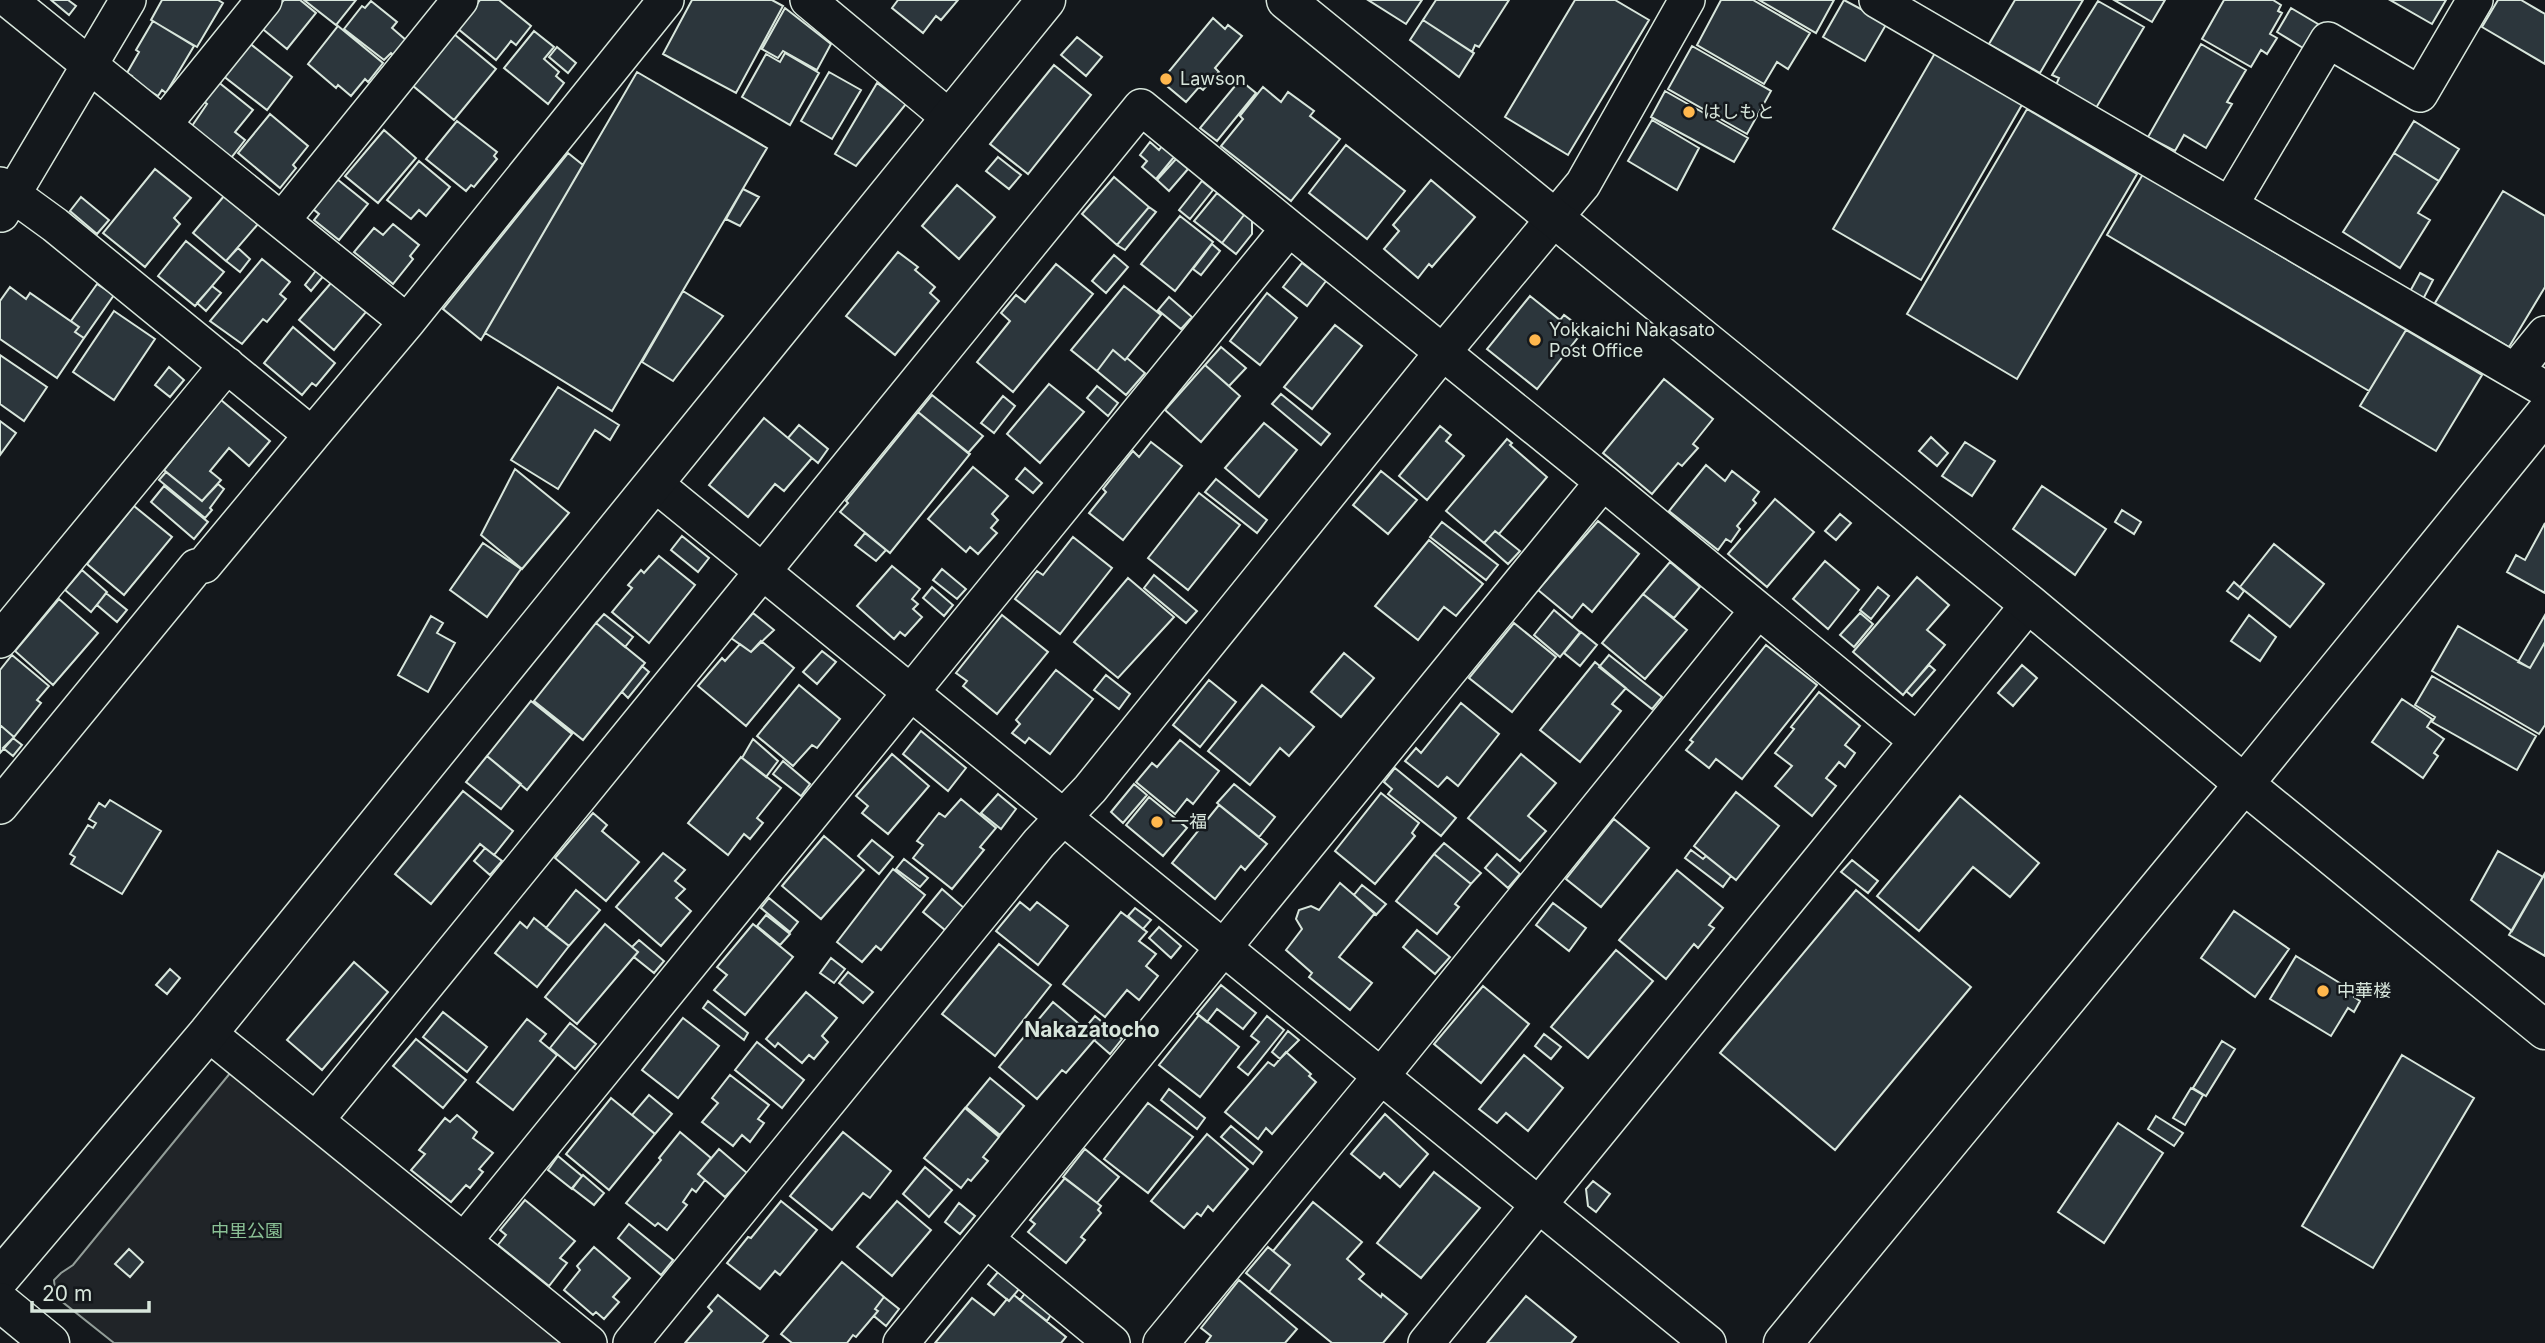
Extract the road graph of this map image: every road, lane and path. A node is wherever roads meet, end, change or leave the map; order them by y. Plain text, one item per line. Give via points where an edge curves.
1 (9, 0) edge
2 (128, 0) edge
3 (264, 0) edge
4 (460, 0) edge
5 (666, 0) edge
6 (808, 0) edge
7 (1046, 0) edge
8 (1286, 0) edge
9 (1687, 0) edge
10 (1877, 0) edge
11 (2475, 0) edge
12 (90, 63) junction
13 (951, 119) junction
14 (164, 124) junction
15 (4, 198) edge
16 (2230, 205) junction
17 (283, 219) junction
18 (1554, 220) junction
19 (1289, 228) junction
20 (407, 322) junction
21 (2545, 334) edge
22 (1443, 352) junction
23 (227, 365) junction
24 (2515, 371) junction
25 (2545, 389) edge
26 (2545, 414) edge
27 (312, 435) junction
28 (1603, 482) junction
29 (654, 483) junction
30 (764, 573) junction
31 (2029, 604) junction
32 (1758, 610) junction
33 (0, 640) edge
34 (911, 693) junction
35 (1916, 740) junction
36 (2244, 784) junction
37 (0, 806) edge
38 (1064, 817) junction
39 (1225, 947) junction
40 (2545, 1030) edge
41 (208, 1033) junction
42 (1382, 1075) junction
43 (316, 1120) junction
44 (1540, 1205) junction
45 (987, 1240) junction
46 (464, 1241) junction
47 (0, 1278) edge
48 (0, 1302) edge
49 (50, 1343) edge
50 (589, 1343) edge
51 (631, 1343) edge
52 (901, 1343) edge
53 (1112, 1343) edge
54 (1161, 1343) edge
55 (1426, 1343) edge
56 (1708, 1343) edge
57 (1783, 1343) edge

1 - 12 street
2 - 12 street
3 - 14 street
4 - 17 street
5 - 20 street
6 - 13 street
7 - 13 main road
8 - 18 main road
9 - 18 street via 1583,184
10 - 16 street
11 - 16 street via 2420,94 2328,40
12 - 14 street
12 - 15 street
13 - 29 main road
14 - 17 street
15 - 23 street via 55,225
16 - 24 street
17 - 20 street
18 - 22 street
18 - 31 main road
19 - 22 street
19 - 30 street via 1141,107
19 - 34 street
20 - 27 street
21 - 24 street
22 - 28 street
22 - 38 street
23 - 27 street
23 - 33 street
24 - 25 street
26 - 36 main road
27 - 37 street via 204,565 196,567
28 - 32 street
28 - 39 street
29 - 30 street
29 - 41 main road
30 - 34 street
30 - 43 street
31 - 35 street
31 - 36 main road
32 - 35 street
32 - 42 street
34 - 38 street
34 - 46 street
35 - 44 street
36 - 40 main road
36 - 57 main road
38 - 39 street
38 - 51 street
39 - 42 street
39 - 45 street
41 - 43 street
41 - 47 main road
42 - 44 street
42 - 54 street
43 - 46 street
44 - 55 street
44 - 56 street
45 - 52 street
45 - 53 street
46 - 50 street
48 - 49 main road

